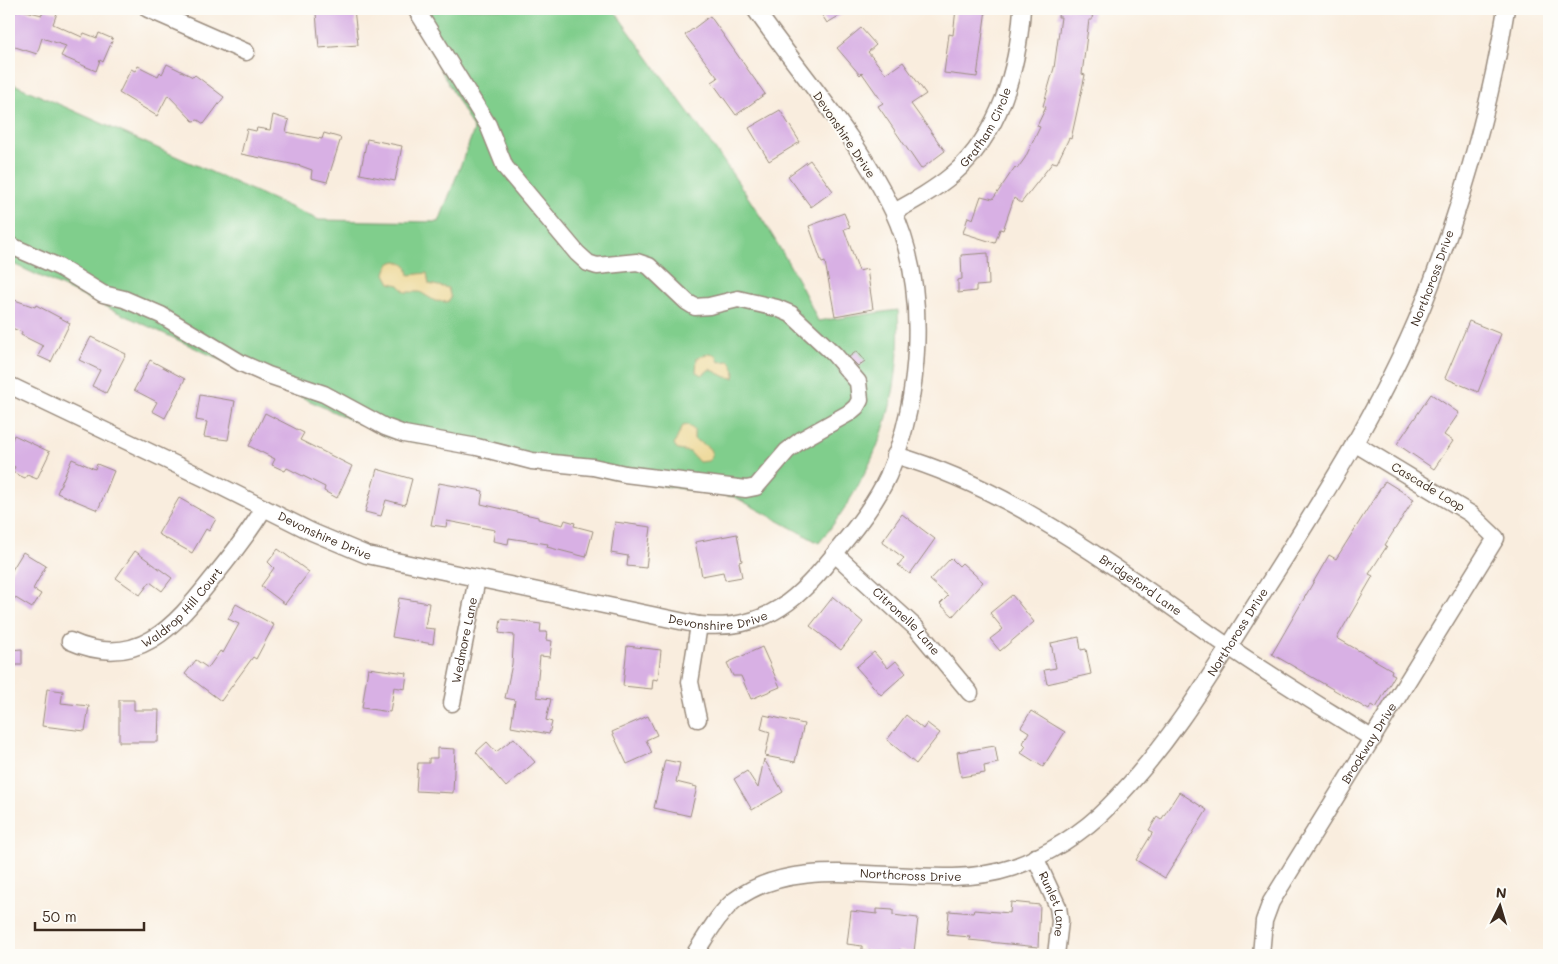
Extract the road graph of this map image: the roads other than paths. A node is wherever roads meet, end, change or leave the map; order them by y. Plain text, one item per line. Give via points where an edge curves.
1 (148, 9) edge
2 (416, 9) edge
3 (755, 9) edge
4 (1022, 9) edge
5 (1506, 9) edge
6 (246, 52) dead end
7 (894, 212) junction
8 (9, 245) edge
9 (9, 385) edge
10 (1354, 443) junction
11 (895, 455) junction
12 (264, 508) junction
13 (1496, 538) joint
14 (835, 554) junction
15 (477, 579) junction
16 (699, 625) junction
17 (70, 641) dead end
18 (1228, 647) junction
19 (970, 693) dead end
20 (452, 703) dead end
21 (698, 719) dead end
22 (1373, 739) junction
23 (1035, 857) junction
24 (694, 955) edge
25 (1056, 955) edge
26 (1261, 955) edge

1 - 6 street
2 - 8 street via 488,125 505,167 583,258 597,266 637,262 649,266 695,306 738,299 791,314 834,354 858,382 860,400 856,407 801,440 787,451 756,487 746,489 532,461 404,434 385,427 324,394 241,363 161,315 103,294 59,266
3 - 7 street, Devonshire Drive via 854,145
4 - 7 street, Grafham Circle via 1006,94 987,134 952,174
5 - 10 street, Northcross Drive via 1492,86 1462,196 1430,289
7 - 11 street, Devonshire Drive via 912,276 918,321 914,374 905,424
9 - 12 street, Devonshire Drive
10 - 13 street, Cascade Loop via 1472,514
10 - 18 street, Northcross Drive via 1302,532
11 - 14 street, Devonshire Drive via 874,502
11 - 18 street, Bridgeford Lane via 952,475 1016,506
12 - 15 street, Devonshire Drive via 367,555
12 - 17 street, Waldrop Hill Court via 248,534 192,604 162,634 137,647 117,650 84,647
13 - 22 street, Brookway Drive
14 - 16 street, Devonshire Drive via 808,583 769,615 735,626
14 - 19 street, Citronelle Lane via 916,628
15 - 16 street, Devonshire Drive
15 - 20 street, Wedmore Lane
16 - 21 street via 690,682
18 - 22 street, Bridgeford Lane
18 - 23 street, Northcross Drive via 1178,725 1108,808 1078,832
22 - 26 street, Brookway Drive via 1271,902 1264,921
23 - 24 street, Northcross Drive via 1012,868 984,874 826,874 774,880 753,888 732,903
23 - 25 street, Runlet Lane via 1058,907 1060,921

